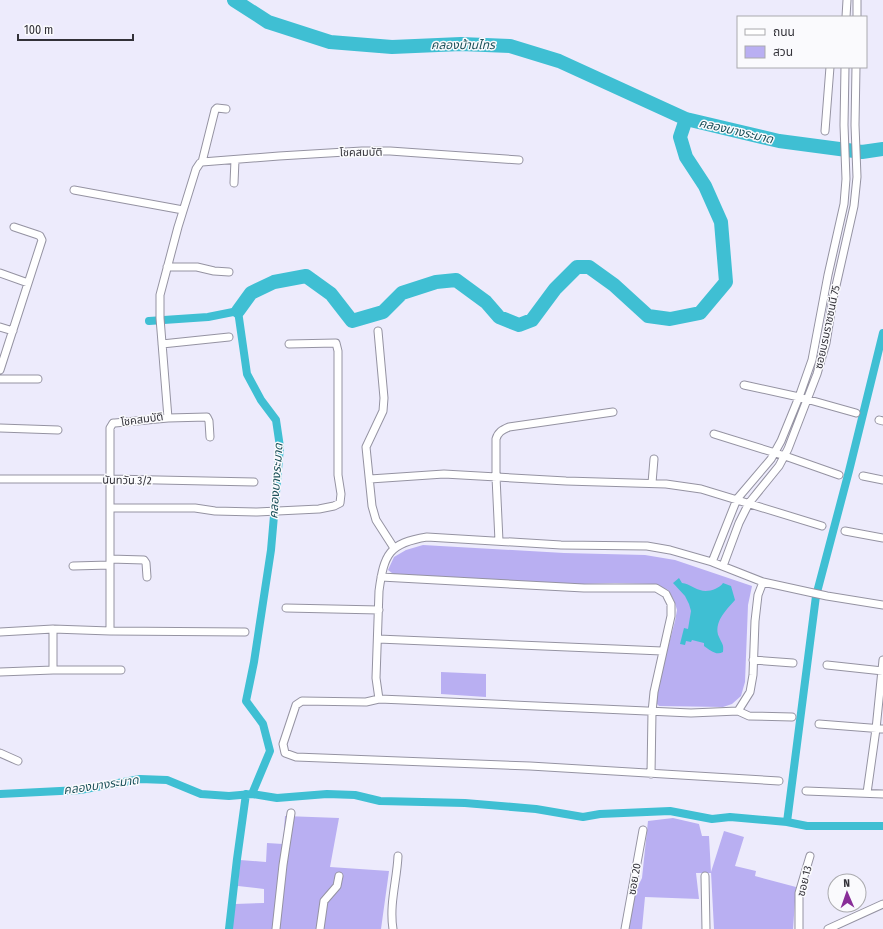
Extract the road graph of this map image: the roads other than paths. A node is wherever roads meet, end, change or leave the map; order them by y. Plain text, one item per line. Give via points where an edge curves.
1 (847, 0) edge
2 (857, 0) edge
3 (846, 16) edge
4 (857, 16) edge
5 (830, 68) edge
6 (845, 68) edge
7 (856, 68) edge
8 (226, 109) dead end
9 (826, 131) dead end
10 (235, 160) junction
11 (519, 160) dead end
12 (202, 162) junction
13 (234, 183) dead end
14 (74, 190) dead end
15 (183, 210) junction
16 (14, 227) dead end
17 (167, 267) junction
18 (229, 272) dead end
19 (0, 273) edge
20 (28, 283) junction
21 (0, 327) edge
22 (12, 331) junction
23 (378, 331) dead end
24 (229, 337) dead end
25 (162, 344) junction
26 (289, 344) dead end
27 (0, 370) edge
28 (0, 379) edge
29 (38, 379) dead end
30 (744, 385) dead end
31 (798, 397) junction
32 (807, 399) junction
33 (613, 412) dead end
34 (856, 413) dead end
35 (168, 418) junction
36 (0, 428) edge
37 (58, 430) dead end
38 (714, 434) dead end
39 (210, 437) dead end
40 (774, 453) junction
41 (785, 456) junction
42 (654, 459) dead end
43 (839, 475) dead end
44 (863, 476) dead end
45 (496, 477) junction
46 (0, 479) edge
47 (111, 479) junction
48 (370, 479) junction
49 (883, 480) edge
50 (254, 482) dead end
51 (652, 483) junction
52 (737, 499) junction
53 (749, 503) junction
54 (110, 508) junction
55 (822, 526) dead end
56 (845, 531) dead end
57 (883, 538) edge
58 (499, 541) junction
59 (394, 548) junction
60 (110, 562) junction
61 (712, 562) junction
62 (73, 566) dead end
63 (723, 566) junction
64 (381, 577) junction
65 (147, 578) dead end
66 (763, 582) junction
67 (883, 604) edge
68 (286, 608) dead end
69 (379, 610) junction
70 (53, 629) junction
71 (110, 630) junction
72 (0, 632) edge
73 (245, 632) dead end
74 (378, 639) junction
75 (662, 651) junction
76 (753, 660) junction
77 (883, 660) edge
78 (793, 663) dead end
79 (827, 665) dead end
80 (53, 670) junction
81 (121, 670) dead end
82 (882, 671) edge
83 (0, 672) edge
84 (379, 700) junction
85 (738, 711) junction
86 (652, 712) junction
87 (792, 717) dead end
88 (819, 724) dead end
89 (880, 729) edge
90 (0, 753) edge
91 (18, 761) dead end
92 (651, 774) junction
93 (779, 781) dead end
94 (806, 791) dead end
95 (867, 793) junction
96 (883, 794) edge
97 (290, 813) dead end
98 (643, 830) dead end
99 (398, 856) dead end
100 (810, 856) dead end
101 (339, 876) dead end
102 (705, 876) dead end
103 (883, 904) edge
104 (276, 929) edge
105 (320, 929) edge
106 (394, 929) edge
107 (625, 929) edge
108 (706, 929) edge
109 (799, 929) edge
110 (828, 929) edge

1 - 3 street
2 - 4 street
5 - 9 street
6 - 31 street, ซอยบรมราชชนนี 75 via 844,204 812,360
7 - 32 street, ซอยบรมราชชนนี 75 via 857,178 853,213 841,260 826,343
8 - 12 street, โชคสมบัติ via 215,110
10 - 11 street, โชคสมบัติ via 362,151
10 - 12 street, โชคสมบัติ
10 - 13 street
12 - 15 street, โชคสมบัติ via 196,170
14 - 15 street
15 - 17 street, โชคสมบัติ
16 - 20 street via 38,234 42,238
17 - 18 street via 197,267
17 - 25 street, โชคสมบัติ via 160,295
19 - 20 street
20 - 22 street
21 - 22 street
22 - 27 street
23 - 48 street via 384,398 383,411 366,447
24 - 25 street
25 - 35 street, โชคสมบัติ
26 - 54 street via 336,343 340,503 319,509 257,512 195,508
28 - 29 street
30 - 31 street
31 - 32 street
31 - 40 street, ซอยบรมราชชนนี 75
32 - 34 street
32 - 41 street, ซอยบรมราชชนนี 75
33 - 45 street via 503,430 496,439
35 - 39 street via 207,417
35 - 47 street, โชคสมบัติ via 112,423
36 - 37 street
38 - 40 street
40 - 41 street
40 - 52 street, ซอยบรมราชชนนี 75
41 - 43 street
41 - 53 street, ซอยบรมราชชนนี 75
42 - 51 street
44 - 49 street
45 - 48 street via 444,474
45 - 51 street
45 - 58 street
46 - 47 street, นันทวัน 3/2
47 - 50 street, นันทวัน 3/2
47 - 54 street, โชคสมบัติ
48 - 59 street via 376,520
51 - 52 street via 682,485
52 - 53 street
52 - 61 street, ซอยบรมราชชนนี 75
53 - 55 street
53 - 63 street, ซอยบรมราชชนนี 75
54 - 60 street, โชคสมบัติ
56 - 57 street
58 - 59 street via 427,537 411,539
58 - 61 street via 647,546
59 - 64 street via 388,554
60 - 62 street
60 - 65 street via 144,560
60 - 71 street, โชคสมบัติ
61 - 63 street
63 - 66 street
64 - 69 street
64 - 75 street via 584,588 656,588 666,594 671,604 671,616
66 - 67 street via 827,596
66 - 76 street via 758,596
68 - 69 street
69 - 74 street
70 - 71 street
70 - 72 street
70 - 80 street
71 - 73 street
74 - 75 street
74 - 84 street via 376,678
75 - 86 street
76 - 78 street
76 - 85 street via 750,692
77 - 82 street
79 - 82 street
80 - 81 street
80 - 83 street
82 - 89 street
84 - 86 street
84 - 92 street via 298,702 283,744 284,751 296,757 530,766
85 - 86 street
85 - 87 street via 755,716
86 - 92 street
88 - 89 street
89 - 95 street
90 - 91 street
92 - 93 street
94 - 95 street
95 - 96 street
97 - 104 street
98 - 107 street, ซอย 20
99 - 106 street via 392,902
100 - 109 street, ซอย 13 via 799,893
101 - 105 street via 337,886 324,901
102 - 108 street
103 - 110 street

